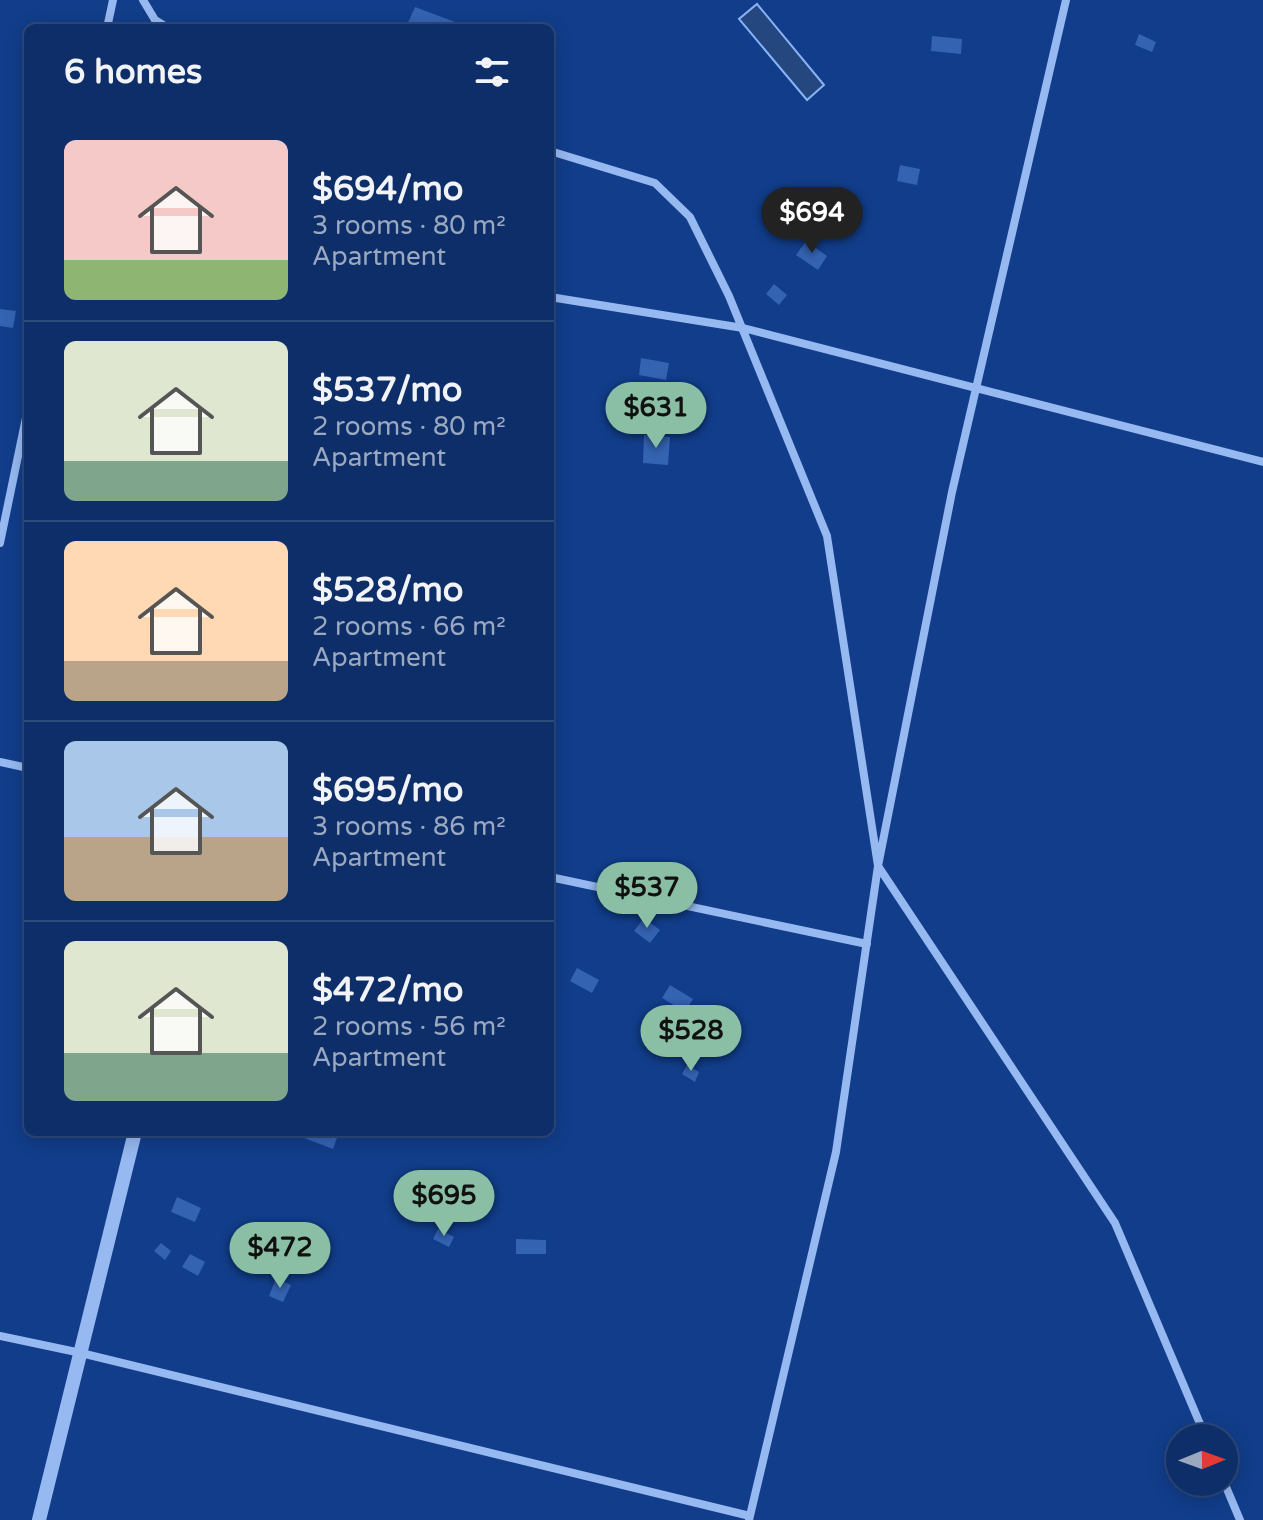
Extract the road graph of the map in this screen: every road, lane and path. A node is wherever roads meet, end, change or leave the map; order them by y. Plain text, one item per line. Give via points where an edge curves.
1 (113, 0) edge
2 (143, 0) edge
3 (1066, 0) edge
4 (108, 24) edge
5 (162, 24) edge
6 (554, 152) edge
7 (554, 298) edge
8 (743, 328) junction
9 (976, 388) junction
10 (24, 427) edge
11 (1263, 462) edge
12 (0, 543) edge
13 (0, 762) edge
14 (24, 767) edge
15 (878, 866) junction
16 (554, 878) edge
17 (867, 944) junction
18 (134, 1136) edge
19 (0, 1336) edge
20 (81, 1353) junction
21 (1200, 1424) edge
22 (1230, 1496) edge
23 (750, 1518) edge
24 (39, 1520) edge
25 (1240, 1520) edge

1 - 4 street
2 - 5 street
3 - 9 street
6 - 8 street via 655,183 690,217
7 - 8 street
8 - 9 street
8 - 15 street via 827,536
9 - 11 street
9 - 15 street
10 - 12 street
13 - 14 street
15 - 17 street
15 - 21 street via 1115,1223
16 - 17 street
17 - 23 street via 836,1152
18 - 20 street
19 - 20 street
20 - 23 street
20 - 24 street
22 - 25 street

